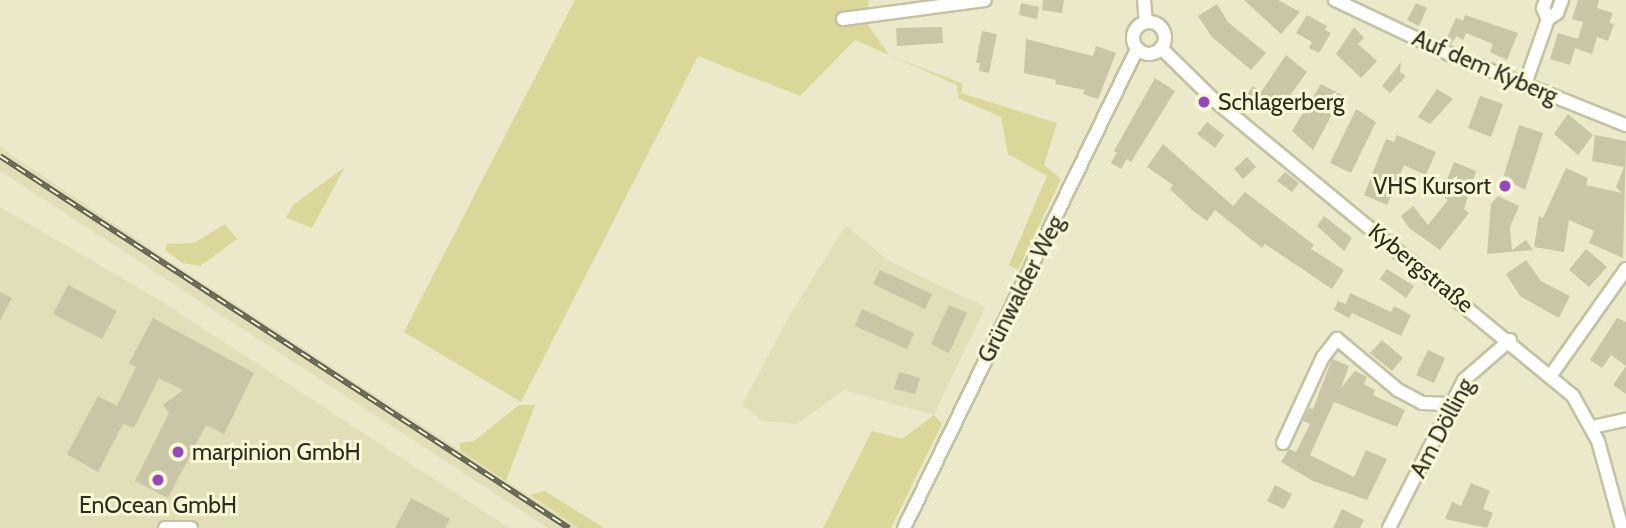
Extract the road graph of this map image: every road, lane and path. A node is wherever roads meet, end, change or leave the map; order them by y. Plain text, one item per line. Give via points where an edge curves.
1 (985, 0) edge
2 (1144, 0) edge
3 (1546, 0) edge
4 (1562, 0) edge
5 (1341, 2) edge
6 (843, 19) dead end
7 (1548, 19) junction
8 (1146, 22) junction
9 (1161, 48) junction
10 (1137, 49) junction
11 (1525, 84) junction
12 (1626, 125) edge
13 (1626, 270) edge
14 (1510, 340) junction
15 (1551, 375) junction
16 (1449, 404) junction
17 (1626, 420) edge
18 (1592, 427) junction
19 (1283, 443) dead end
20 (165, 528) edge
21 (191, 528) edge
22 (904, 528) edge
23 (1389, 528) edge
24 (1622, 528) edge

1 - 6 street
2 - 8 street, Kybergstraße
3 - 7 street via 1543,8
4 - 7 street via 1557,13
5 - 11 street, Auf dem Kyberg
7 - 11 street
8 - 9 street, Kybergstraße via 1162,30
8 - 10 street, Kybergstraße via 1134,31
9 - 10 street via 1152,54
9 - 14 street, Kybergstraße via 1214,100
10 - 22 street, Grünwalder Weg
11 - 12 street, Auf dem Kyberg
13 - 15 street
14 - 15 street, Kybergstraße
14 - 16 street, Am Dölling via 1480,362
15 - 18 street, Kybergstraße via 1573,396
16 - 19 street via 1422,403 1398,390 1337,339 1323,356
16 - 23 street, Am Dölling
17 - 18 street
18 - 24 street, Kybergstraße
20 - 21 street

